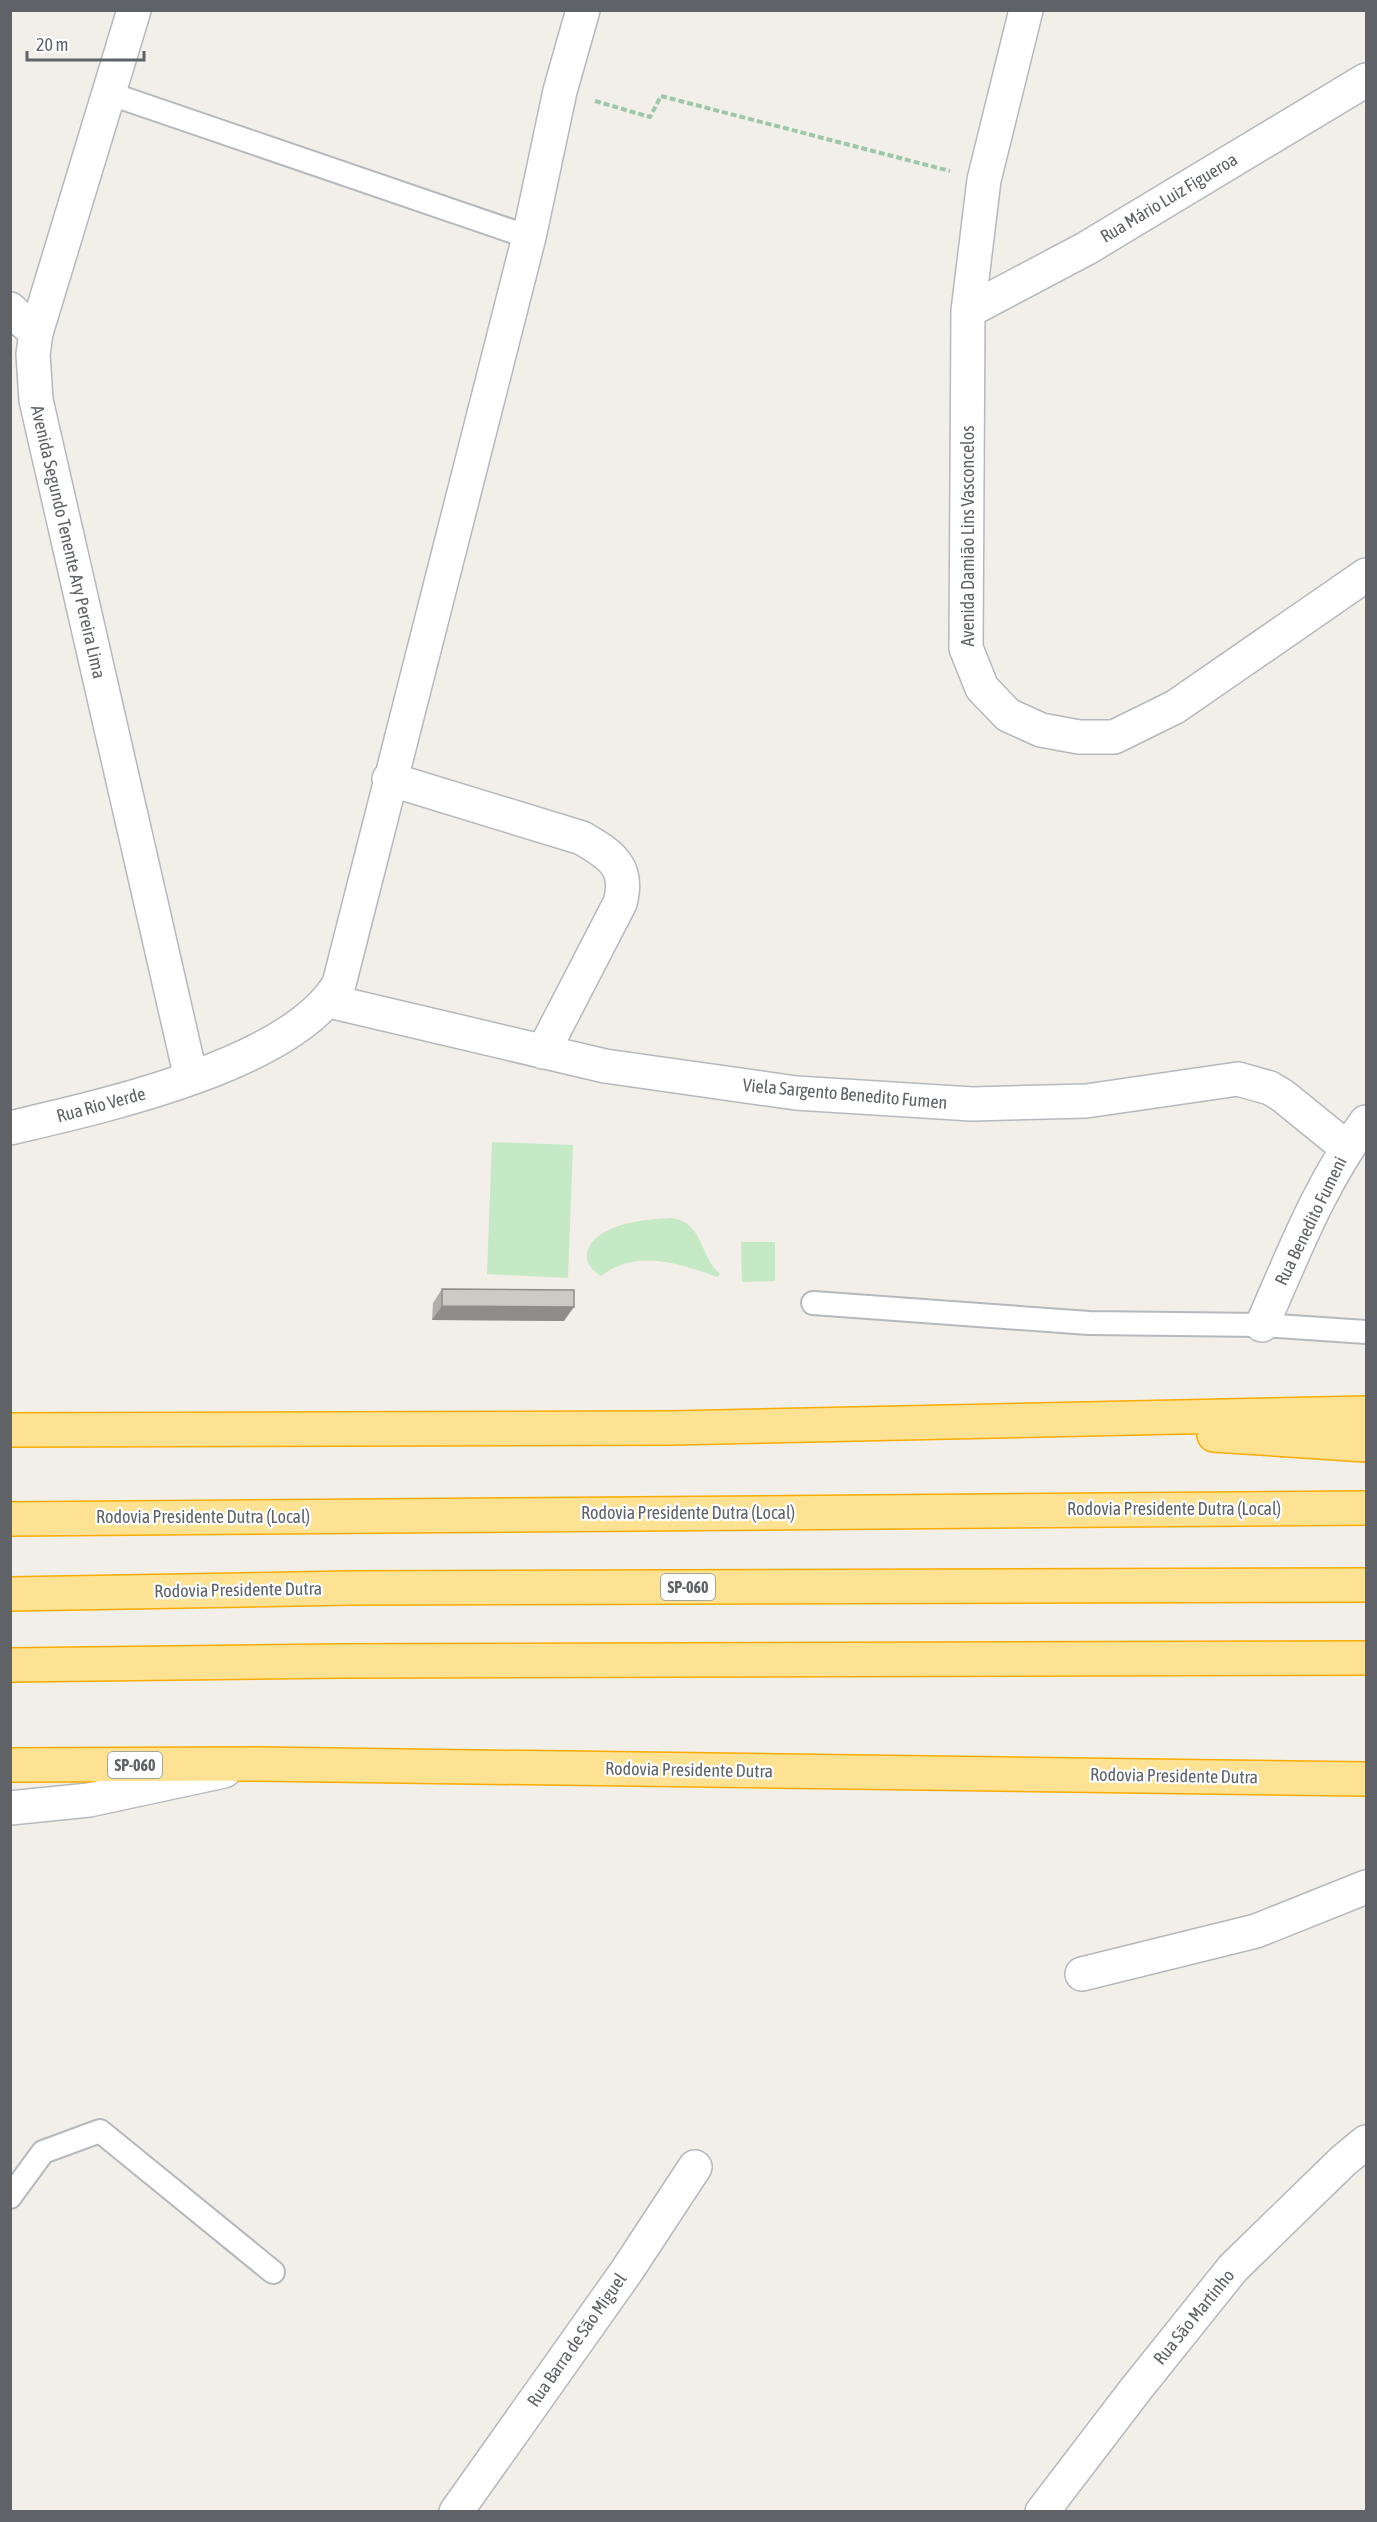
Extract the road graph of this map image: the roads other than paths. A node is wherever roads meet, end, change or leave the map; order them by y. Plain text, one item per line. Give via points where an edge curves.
1 (134, 10) edge
2 (583, 10) edge
3 (1026, 10) edge
4 (1366, 80) edge
5 (108, 93) junction
6 (529, 237) junction
7 (10, 309) edge
8 (968, 311) junction
9 (36, 333) junction
10 (1366, 575) edge
11 (389, 780) junction
12 (329, 1001) junction
13 (543, 1052) junction
14 (191, 1078) junction
15 (1366, 1122) edge
16 (10, 1128) edge
17 (1347, 1148) junction
18 (813, 1304) dead end
19 (1262, 1325) junction
20 (1366, 1332) edge
21 (1366, 1413) edge
22 (973, 1420) junction
23 (10, 1430) edge
24 (1366, 1445) edge
25 (1366, 1508) edge
26 (10, 1519) edge
27 (1366, 1585) edge
28 (10, 1594) edge
29 (1366, 1658) edge
30 (10, 1665) edge
31 (259, 1764) junction
32 (10, 1765) edge
33 (1366, 1779) edge
34 (10, 1808) edge
35 (1366, 1887) edge
36 (1082, 1974) dead end
37 (1366, 2142) edge
38 (695, 2167) dead end
39 (10, 2197) edge
40 (273, 2272) dead end
41 (456, 2511) edge
42 (1042, 2511) edge

1 - 5 street, Avenida Segundo Tenente Ary Pereira Lima
2 - 6 street via 560,91
3 - 8 street, Avenida Damião Lins Vasconcelos via 984,180
4 - 8 street, Rua Mário Luiz Figueroa via 1087,248
5 - 6 lane
5 - 9 street, Avenida Segundo Tenente Ary Pereira Lima
6 - 11 street
7 - 9 street
8 - 10 street, Avenida Damião Lins Vasconcelos via 966,648 982,688 1008,715 1041,730 1079,738 1114,736 1175,707
9 - 14 street, Avenida Segundo Tenente Ary Pereira Lima via 36,400
11 - 12 street via 348,957
11 - 13 street via 582,838 599,848 622,872 625,888 620,903
12 - 13 street, Viela Sargento Benedito Fumen
12 - 14 street, Rua Rio Verde via 303,1023 250,1054
13 - 17 street, Viela Sargento Benedito Fumen via 605,1066 796,1093 972,1104 1086,1101 1238,1079 1283,1096
14 - 16 street, Rua Rio Verde via 133,1099
15 - 17 street, Rua Benedito Fumeni
17 - 19 street, Rua Benedito Fumeni via 1318,1199
18 - 19 lane via 1089,1323
19 - 20 lane
21 - 22 highway
22 - 23 highway via 671,1428
22 - 24 highway
25 - 26 highway, Rodovia Presidente Dutra (Local)
27 - 28 highway, Rodovia Presidente Dutra / SP-060 via 350,1588
29 - 30 highway
31 - 32 highway, Rodovia Presidente Dutra / SP-060
31 - 33 highway, Rodovia Presidente Dutra / SP-060
31 - 34 street via 89,1800
35 - 36 street via 1256,1931
37 - 42 street, Rua São Martinho via 1233,2268
38 - 41 street, Rua Barra de São Miguel via 626,2272
39 - 40 lane via 43,2152 100,2131

